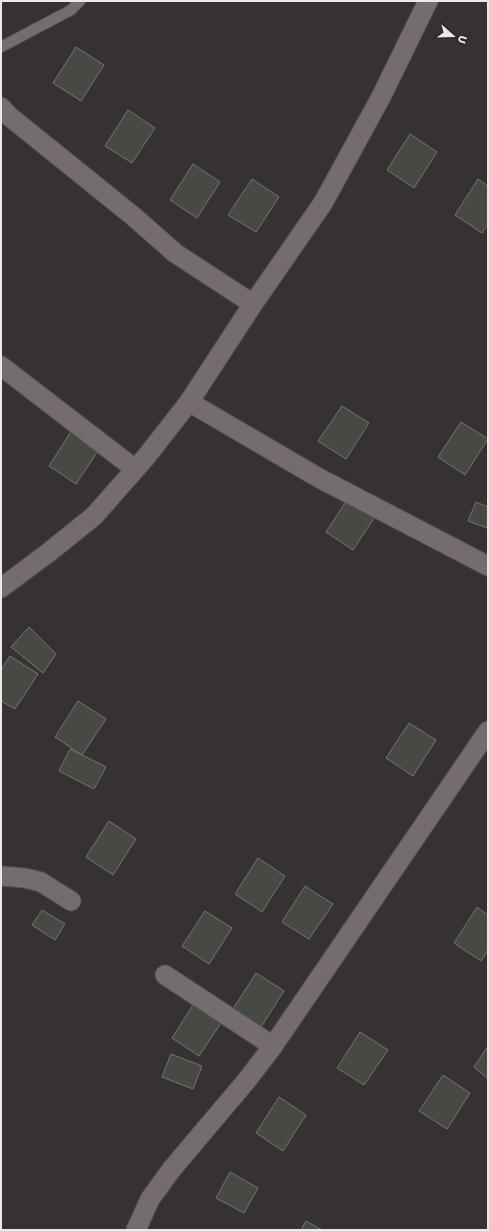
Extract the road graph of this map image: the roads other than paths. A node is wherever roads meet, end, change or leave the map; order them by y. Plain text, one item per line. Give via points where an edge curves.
1 (80, 1) edge
2 (428, 1) edge
3 (1, 47) edge
4 (1, 107) edge
5 (253, 304) junction
6 (1, 366) edge
7 (189, 402) junction
8 (135, 470) junction
9 (488, 566) edge
10 (1, 588) edge
11 (488, 731) edge
12 (1, 876) edge
13 (71, 901) dead end
14 (164, 975) dead end
15 (273, 1046) junction
16 (136, 1230) edge

1 - 3 lane via 71,10
2 - 5 street via 323,203
4 - 5 street via 175,253
5 - 7 street
6 - 8 street
7 - 8 street
7 - 9 street via 320,478
8 - 10 street via 94,516
11 - 15 street
12 - 13 street via 41,882
14 - 15 street
15 - 16 street via 171,1170 150,1199

